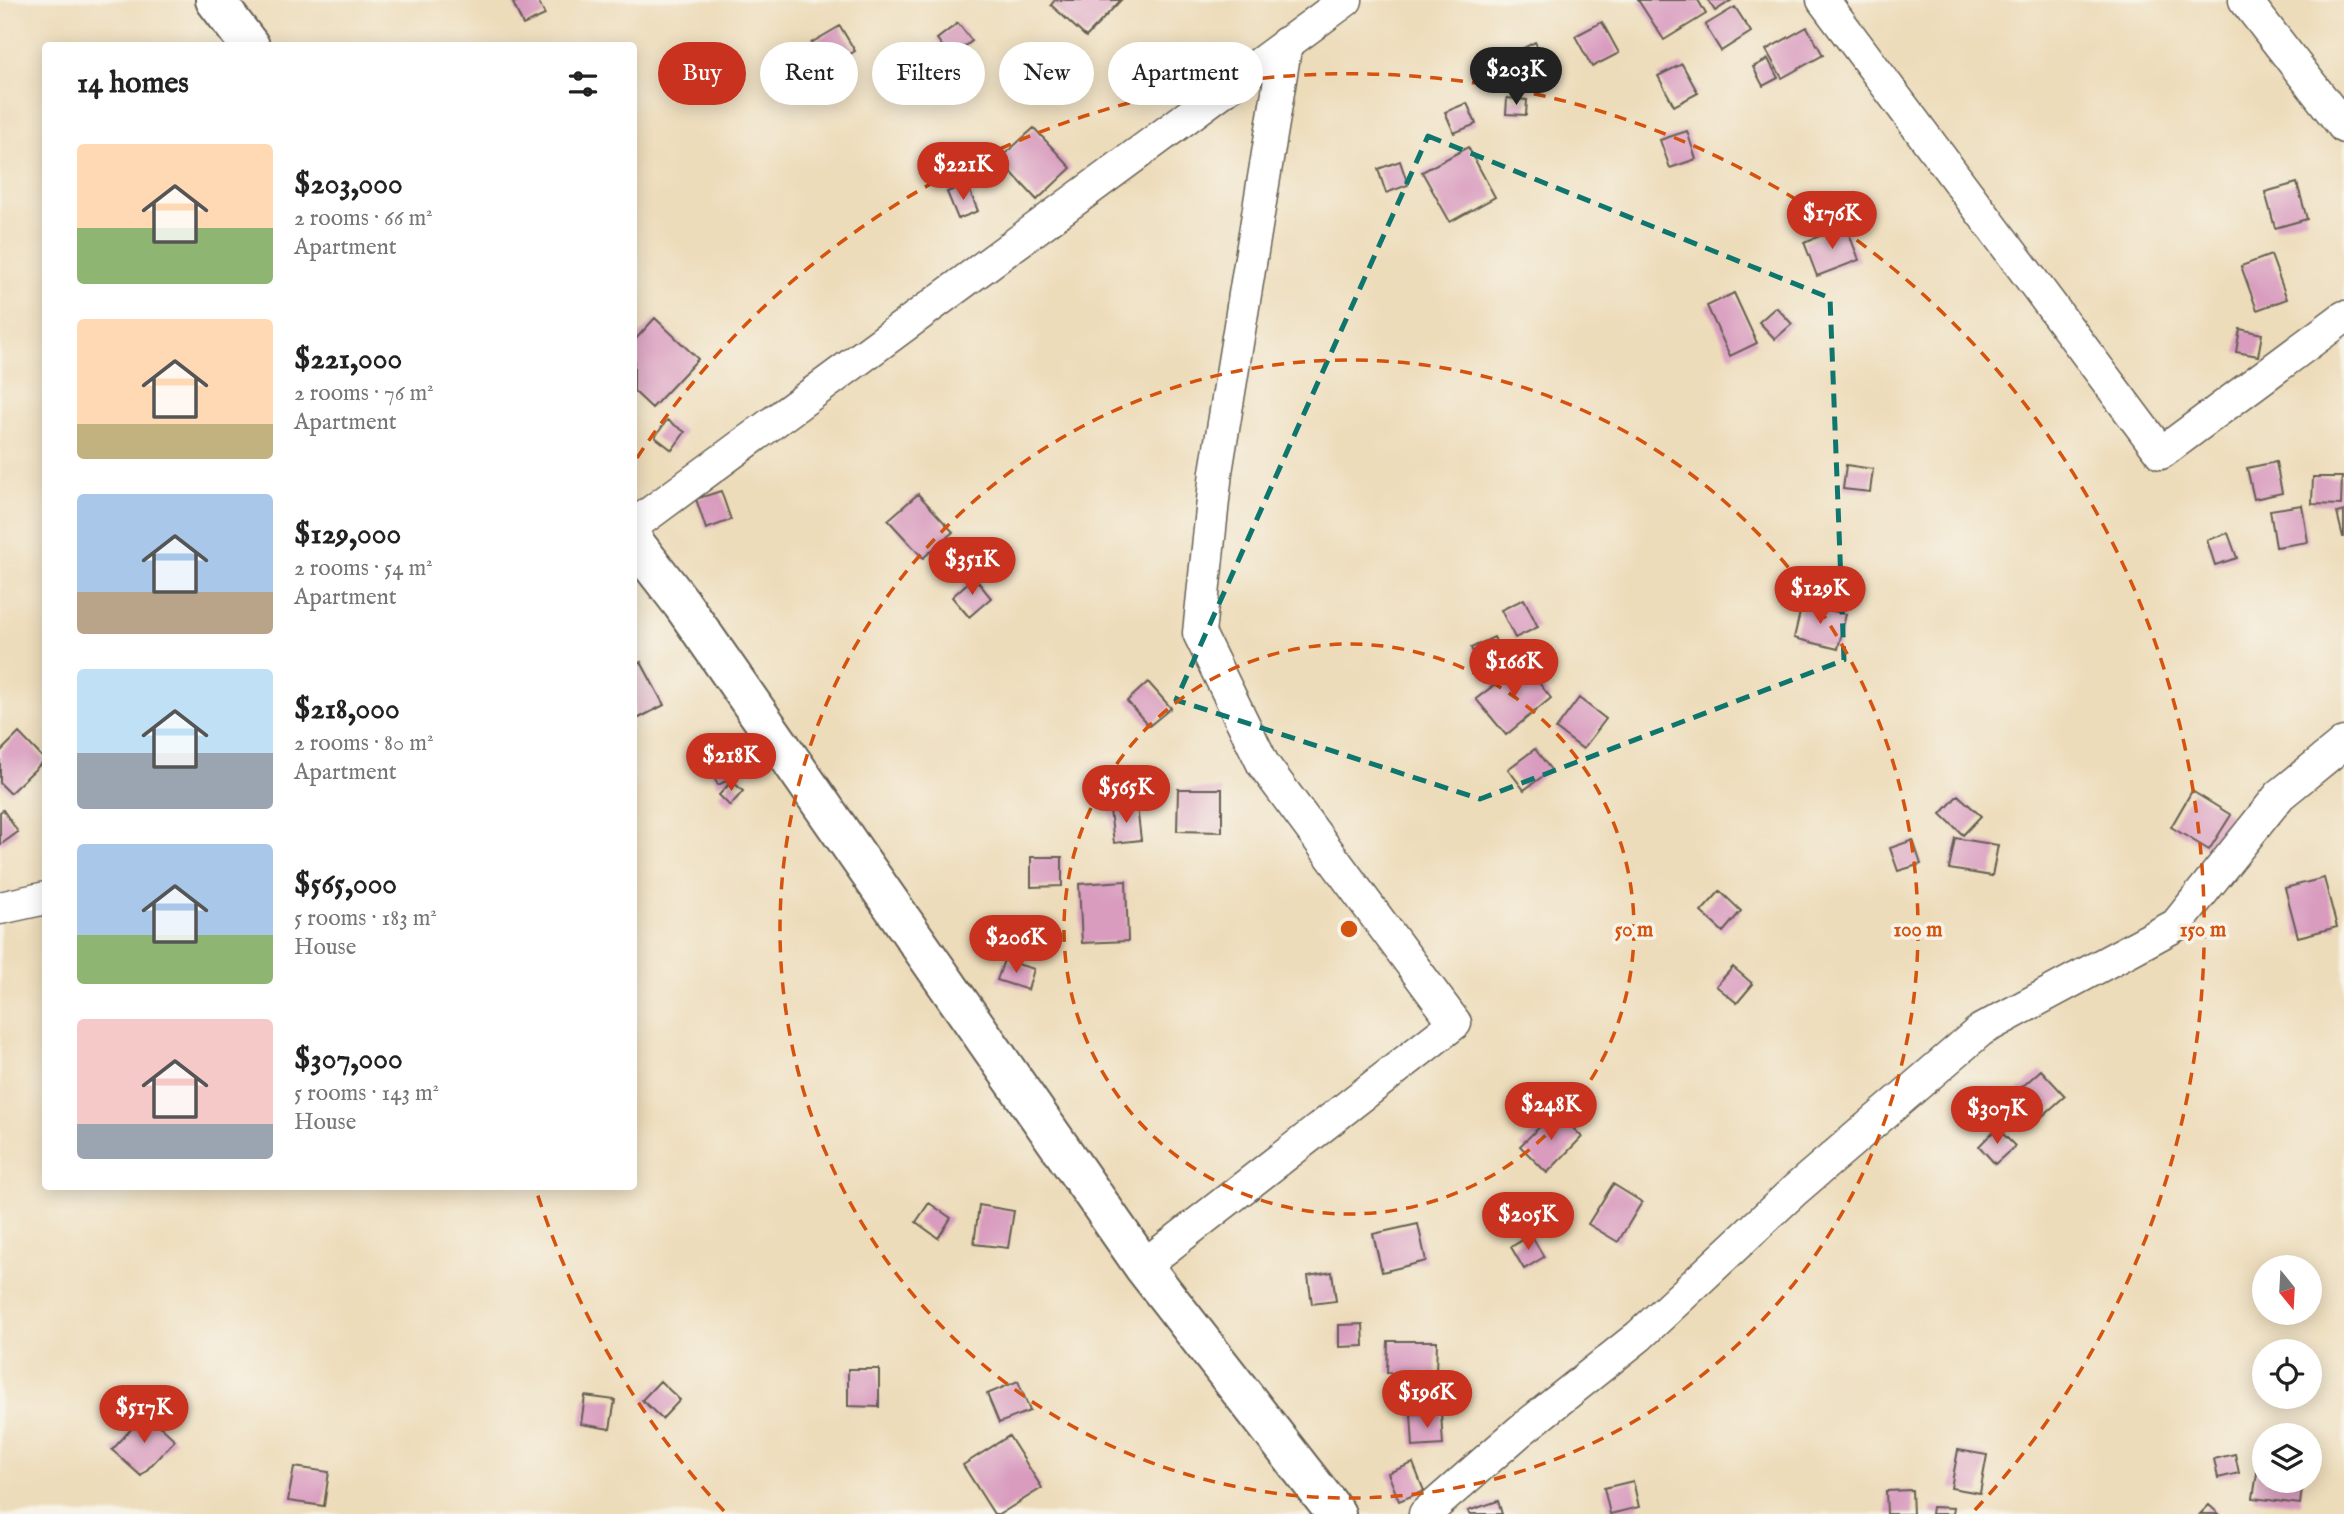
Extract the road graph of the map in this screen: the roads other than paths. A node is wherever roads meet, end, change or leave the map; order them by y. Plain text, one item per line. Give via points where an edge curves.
1 (215, 0) edge
2 (1346, 0) edge
3 (1823, 0) edge
4 (2245, 0) edge
5 (247, 42) edge
6 (1286, 44) junction
7 (2344, 127) edge
8 (2344, 317) edge
9 (637, 523) edge
10 (637, 546) edge
11 (2344, 743) edge
12 (42, 899) edge
13 (0, 908) edge
14 (1143, 1266) junction
15 (1336, 1514) edge
16 (1425, 1514) edge

1 - 5 street
2 - 6 street
3 - 8 street via 2161,453
4 - 7 street
6 - 9 street
6 - 14 street via 1216,472 1199,633 1263,764 1455,1023
10 - 14 street
11 - 16 street via 2280,795 2176,925 1981,1030 1795,1190 1639,1336
12 - 13 street
14 - 15 street

